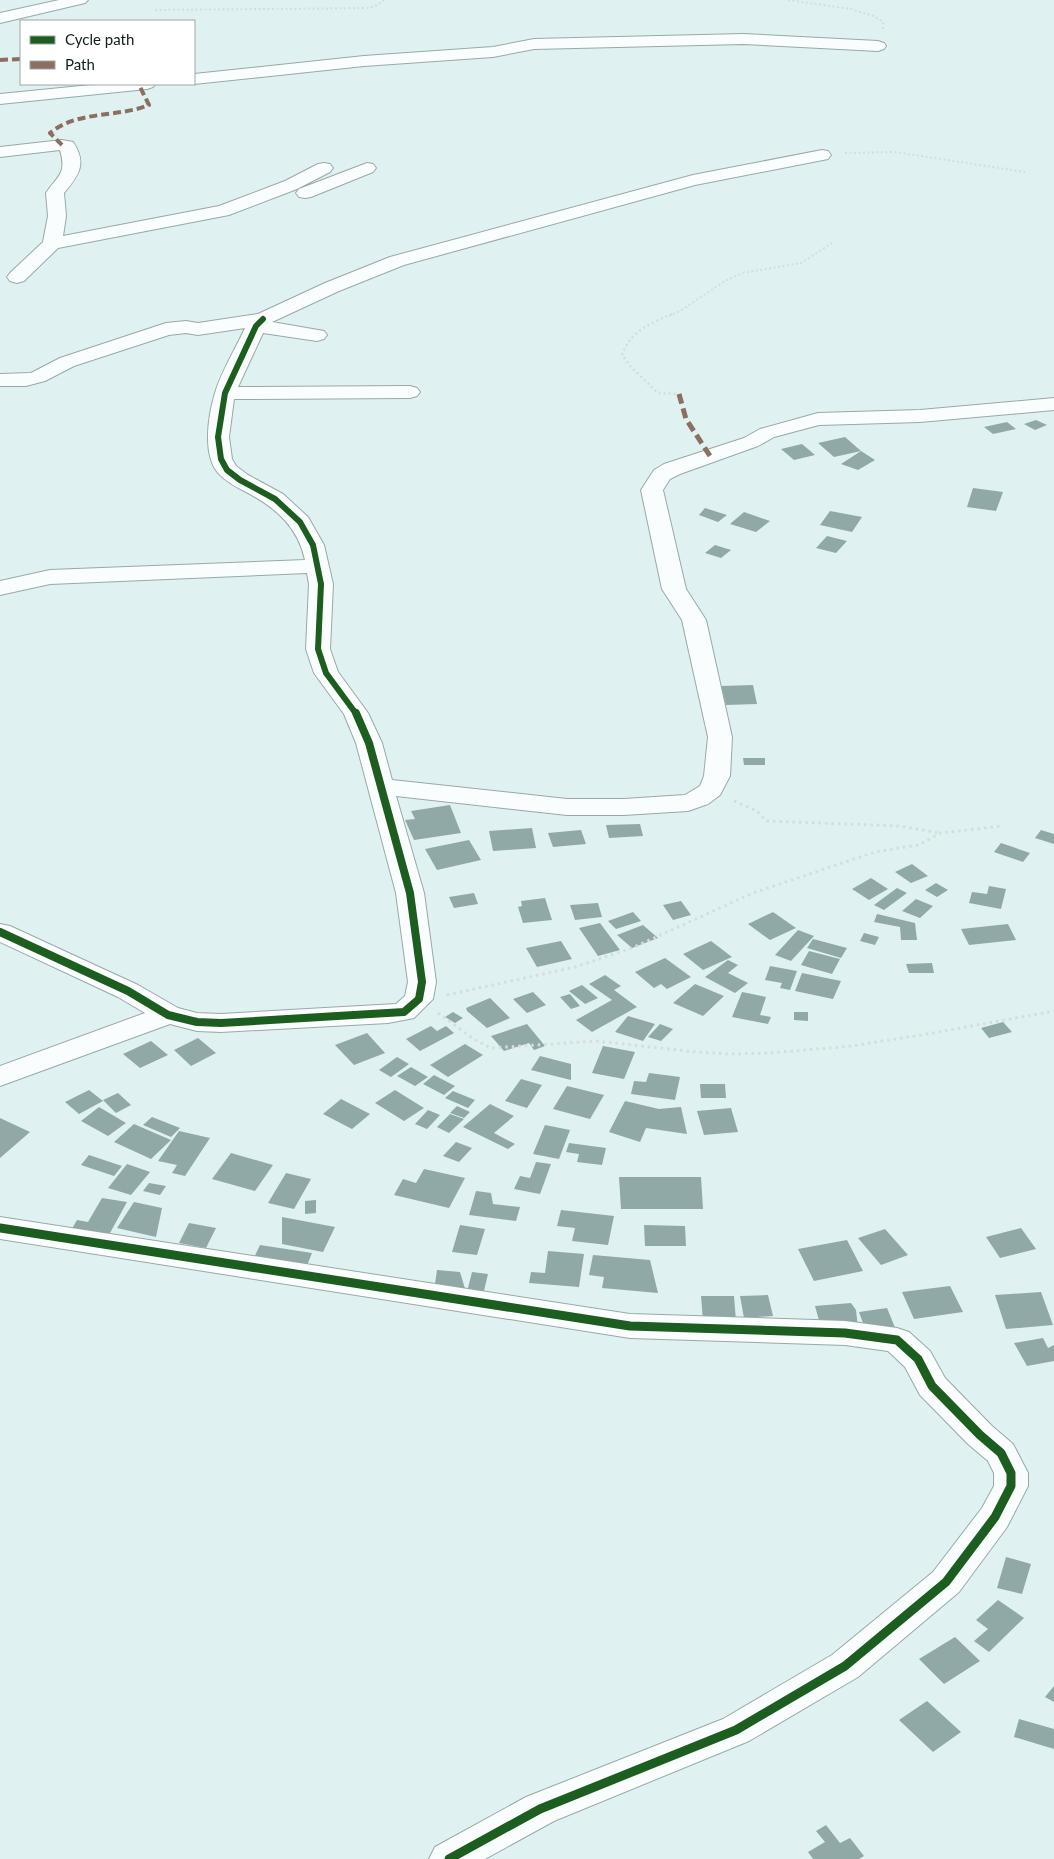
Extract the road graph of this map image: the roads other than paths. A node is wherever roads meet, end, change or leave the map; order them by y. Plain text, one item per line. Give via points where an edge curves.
1 (80, 0) edge
2 (0, 18) edge
3 (878, 46) road end
4 (195, 79) edge
5 (138, 85) edge
6 (0, 100) edge
7 (0, 152) edge
8 (822, 155) road end
9 (324, 168) dead end
10 (367, 168) dead end
11 (276, 189) junction
12 (52, 244) junction
13 (17, 278) dead end
14 (259, 323) junction
15 (317, 335) dead end
16 (0, 380) edge
17 (410, 392) dead end
18 (224, 393) junction
19 (1054, 404) edge
20 (316, 566) junction
21 (0, 588) edge
22 (380, 786) junction
23 (0, 932) edge
24 (168, 1015) junction
25 (0, 1077) edge
26 (0, 1228) edge
27 (449, 1859) edge

1 - 2 street
3 - 4 street via 743,39 534,44 493,52 364,61
5 - 6 street
7 - 12 street via 67,146 71,173 55,193
8 - 14 street via 693,180 397,261 332,287
9 - 11 street
10 - 11 street via 310,192
11 - 12 street via 223,211
12 - 13 street
14 - 15 street
14 - 16 street via 166,329 67,362 38,377
14 - 18 street
17 - 18 street
18 - 20 street via 218,437 221,459 227,470 275,499 300,522 312,545
19 - 22 street via 920,416 818,419 767,433 662,475 652,490 660,527 674,589 694,620 720,737 717,776 711,790 699,799 688,803 624,807 567,807
20 - 21 street via 50,576
20 - 22 street via 321,584 318,649 326,673 356,713 369,743
22 - 24 street via 410,893 422,982 420,1000 404,1012 388,1014 221,1023 197,1022
23 - 24 street via 128,991
24 - 25 street
26 - 27 street via 630,1326 845,1333 897,1340 918,1359 932,1386 1001,1452 1011,1473 1011,1486 995,1517 946,1582 845,1666 736,1730 540,1809

